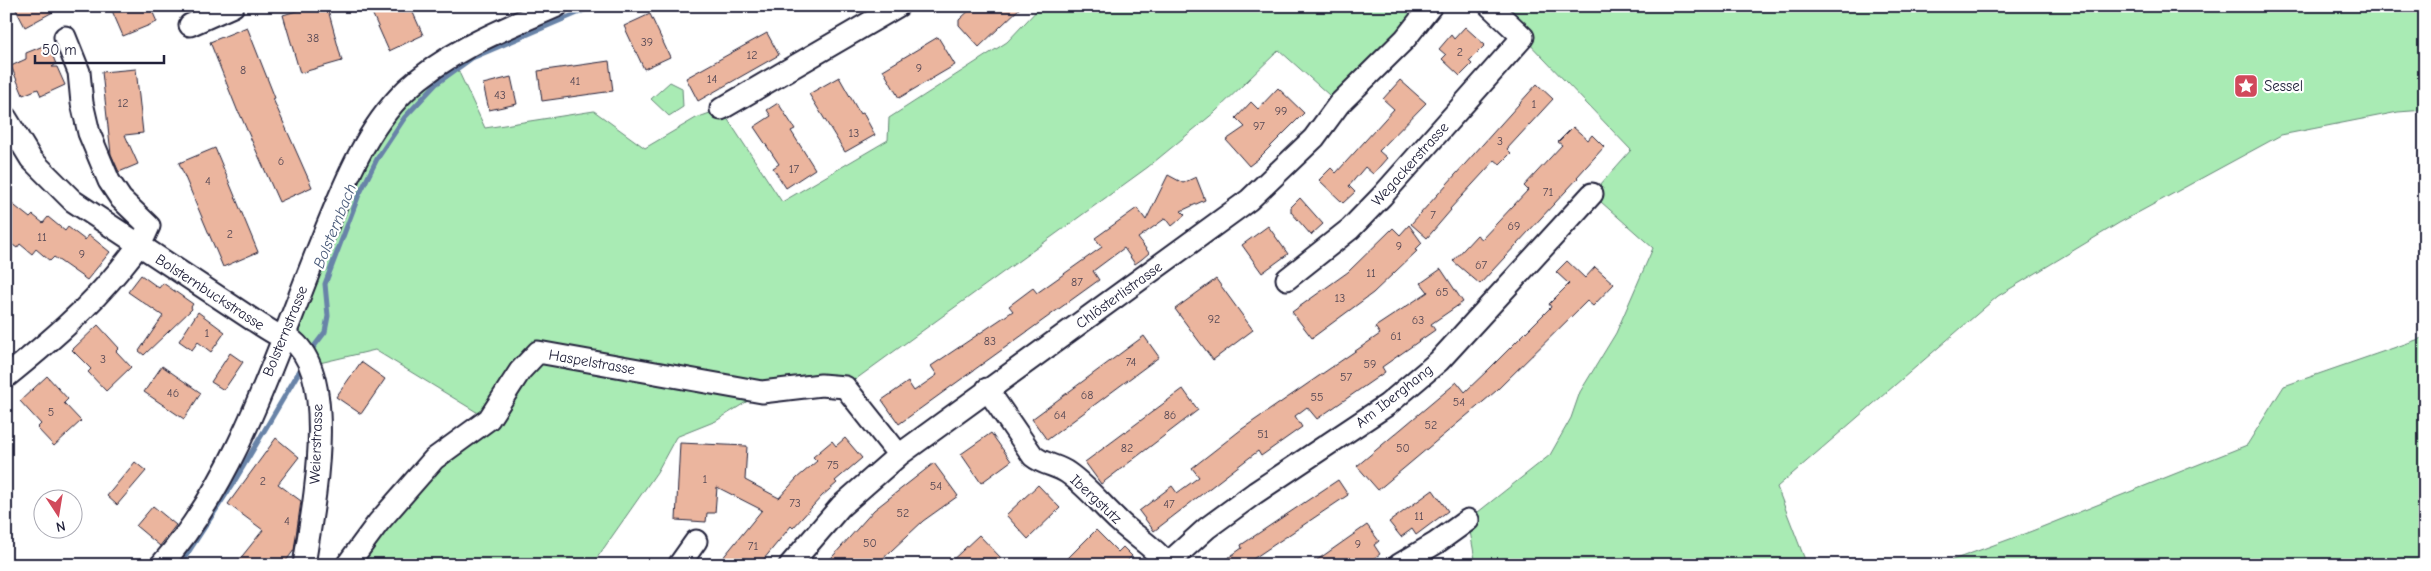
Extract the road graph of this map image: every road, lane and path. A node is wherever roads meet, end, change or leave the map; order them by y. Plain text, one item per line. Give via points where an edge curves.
1 (233, 6) edge
2 (557, 6) edge
3 (898, 6) edge
4 (1431, 6) edge
5 (1490, 6) edge
6 (190, 25) dead end
7 (65, 37) dead end
8 (721, 109) dead end
9 (6, 118) edge
10 (1592, 194) dead end
11 (139, 246) junction
12 (1287, 279) dead end
13 (283, 336) junction
14 (6, 377) edge
15 (987, 389) junction
16 (899, 455) junction
17 (1468, 520) dead end
18 (696, 542) dead end
19 (1167, 564) edge
20 (161, 565) edge
21 (304, 565) edge
22 (347, 565) edge
23 (679, 565) edge
24 (790, 565) edge
25 (1399, 565) edge

1 - 6 street
2 - 13 street, Bolsternstrasse via 451,55 420,78 387,112 360,154
3 - 8 street
4 - 15 street, Chlösterlistrasse via 1404,39 1339,104 1314,138 1249,200
5 - 12 street, Wegackerstrasse via 1523,37 1350,229
7 - 11 street via 79,72 89,133 110,181 121,199 149,226
9 - 11 street, Bolsternbuckstrasse via 31,159 73,201
10 - 19 street, Am Iberghang via 1439,361 1388,405 1207,528
11 - 13 street, Bolsternbuckstrasse
11 - 14 street, Bolsternbuckstrasse via 74,320
13 - 20 street, Bolsternstrasse via 246,429 219,482
13 - 21 street, Weierstrasse via 290,339 306,359 317,384 318,463
15 - 16 street, Chlösterlistrasse
15 - 19 street, Ibergstutz via 1033,456 1042,464 1065,471 1082,483 1122,524 1156,550
16 - 22 street, Haspelstrasse via 845,387 821,385 762,392 538,352 520,371 489,419 434,459 378,523
16 - 24 street, Chlösterlistrasse via 841,506
17 - 25 street
18 - 23 street

